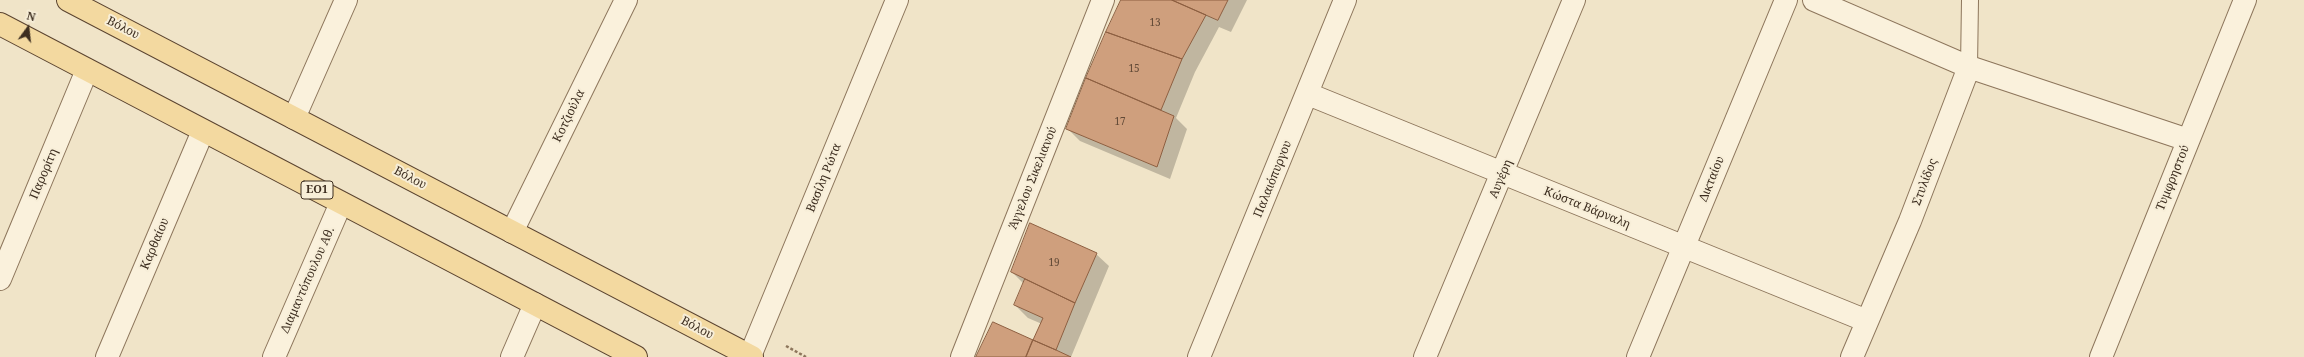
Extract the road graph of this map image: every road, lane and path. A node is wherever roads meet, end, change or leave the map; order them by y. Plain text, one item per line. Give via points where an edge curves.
1 (68, 0) edge
2 (346, 0) edge
3 (626, 0) edge
4 (897, 0) edge
5 (1103, 0) edge
6 (1345, 0) edge
7 (1574, 0) edge
8 (1786, 0) edge
9 (1814, 0) edge
10 (1970, 0) edge
11 (2245, 0) edge
12 (93, 6) edge
13 (0, 24) edge
14 (1969, 67) junction
15 (87, 70) junction
16 (1308, 94) junction
17 (294, 118) junction
18 (203, 131) junction
19 (2188, 140) junction
20 (1502, 174) junction
21 (341, 203) junction
22 (512, 232) junction
23 (1684, 247) junction
24 (0, 279) edge
25 (535, 304) junction
26 (1867, 321) junction
27 (107, 357) edge
28 (274, 357) edge
29 (512, 357) edge
30 (636, 357) edge
31 (751, 357) edge
32 (962, 357) edge
33 (1199, 357) edge
34 (1425, 357) edge
35 (1638, 357) edge
36 (1852, 357) edge
37 (2101, 357) edge

1 - 12 main road, Βόλου
2 - 17 street
3 - 22 street, Κοτζιούλα
4 - 31 street, Βασίλη Ρώτα
5 - 32 street, Άγγελου Σικελιανού
6 - 16 street, Παλαιόπυργου
7 - 20 street, Αυγέρη
8 - 23 street, Δικταίου
9 - 14 street
10 - 14 lane, Στυλίδος
11 - 19 street, Τυμφρηστού
12 - 17 main road, Βόλου
13 - 15 main road, ΕΟ1
14 - 19 street
14 - 26 street, Στυλίδος via 1910,221
15 - 18 main road, ΕΟ1
15 - 24 street, Παρορίτη
16 - 20 street, Κώστα Βάρναλη
16 - 33 street, Παλαιόπυργου
17 - 22 main road, Βόλου
18 - 21 main road, ΕΟ1
18 - 27 street, Καρθαίου
19 - 37 street, Τυμφρηστού
20 - 23 street, Κώστα Βάρναλη
20 - 34 street, Αυγέρη
21 - 25 main road, ΕΟ1
21 - 28 street, Διαμαντόπουλου Αθ.
22 - 31 main road, Βόλου
23 - 26 street, Κώστα Βάρναλη
23 - 35 street, Δικταίου
25 - 29 street
25 - 30 main road, ΕΟ1
26 - 36 street, Στυλίδος

